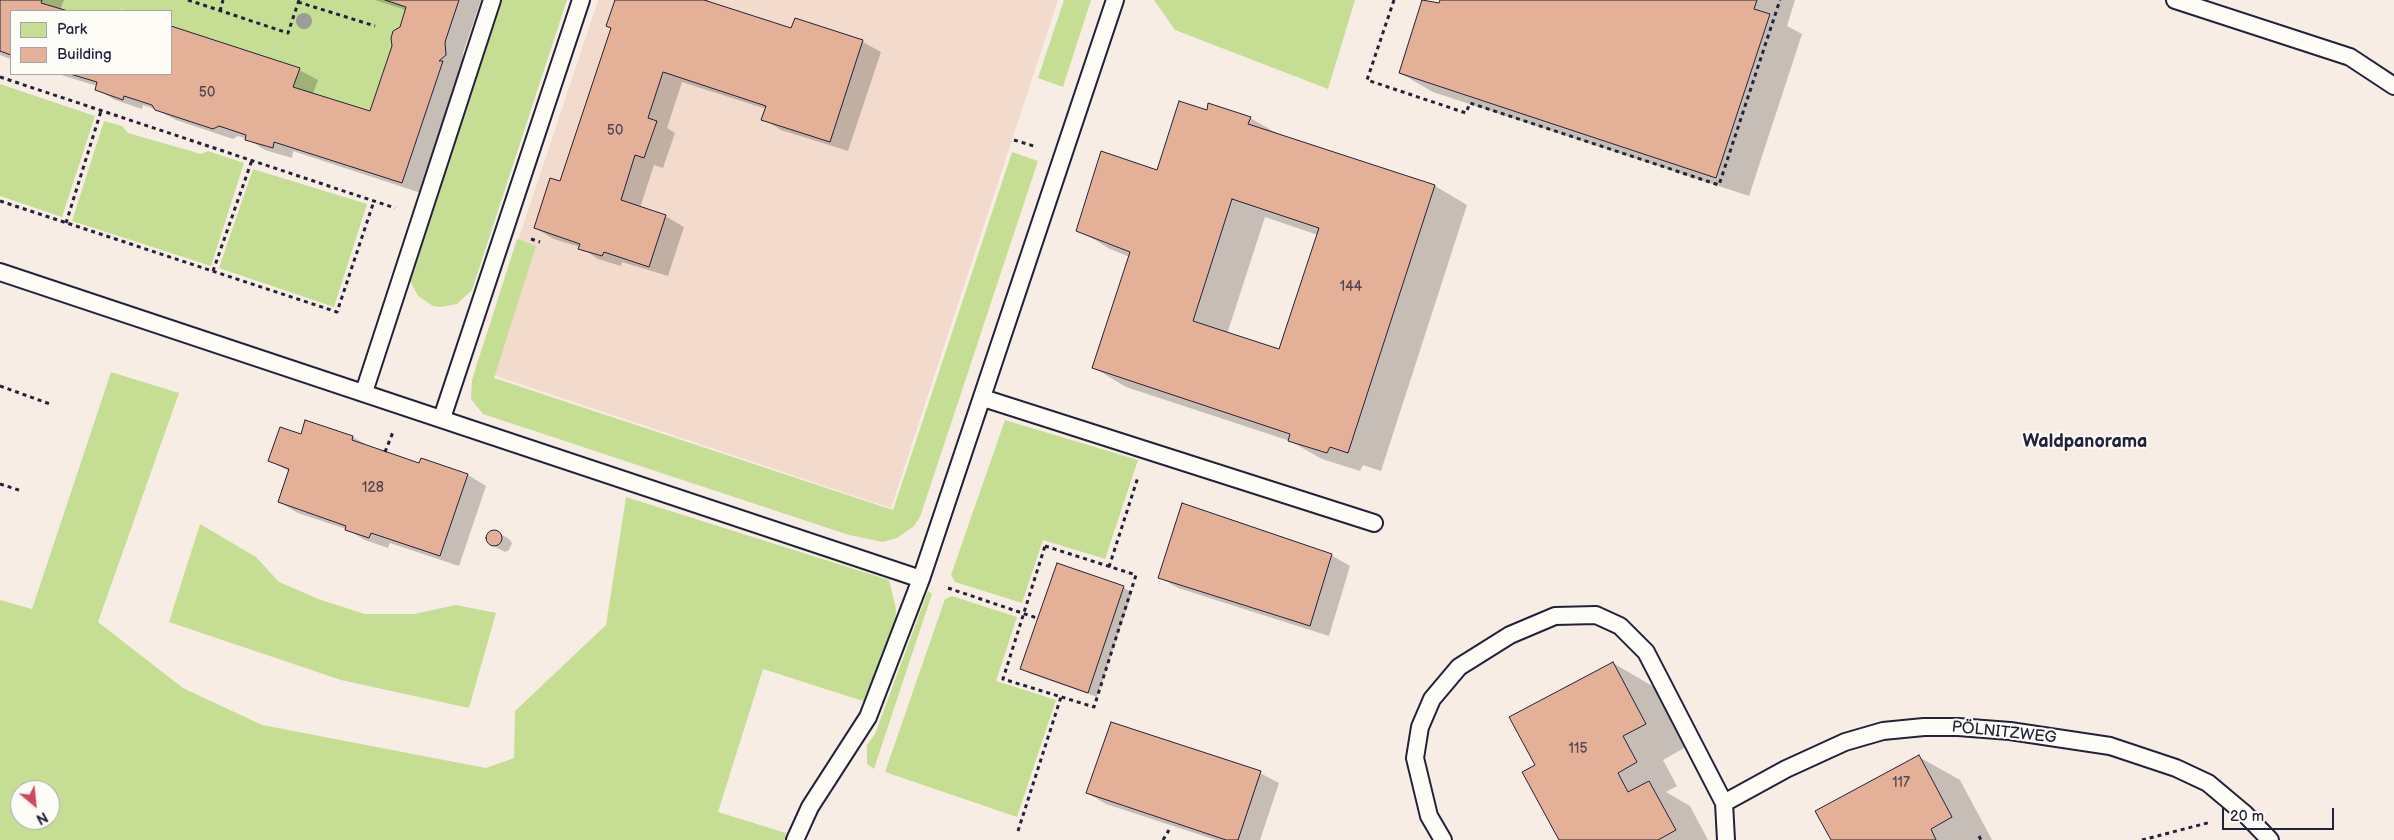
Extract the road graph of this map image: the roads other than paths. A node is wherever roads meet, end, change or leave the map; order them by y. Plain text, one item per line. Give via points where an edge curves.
1 (492, 0) edge
2 (581, 0) edge
3 (1115, 0) edge
4 (2175, 0) edge
5 (2394, 86) edge
6 (0, 272) edge
7 (364, 392) junction
8 (983, 398) junction
9 (442, 418) junction
10 (1374, 523) dead end
11 (921, 579) junction
12 (1724, 803) junction
13 (796, 840) edge
14 (1443, 840) edge
15 (1726, 840) edge
16 (2270, 840) edge

1 - 7 lane
2 - 9 lane
3 - 8 lane
4 - 5 lane via 2350,57
6 - 7 lane
7 - 9 lane
8 - 10 lane
8 - 11 lane
9 - 11 lane
11 - 13 lane via 868,717 810,807
12 - 14 lane via 1646,652 1620,626 1596,615 1555,616 1510,636 1459,667 1432,698 1420,727 1415,758 1429,816
12 - 15 lane
12 - 16 lane, PÖLNITZWEG via 1845,742 1883,731 1958,727 2110,746 2176,768 2208,783

